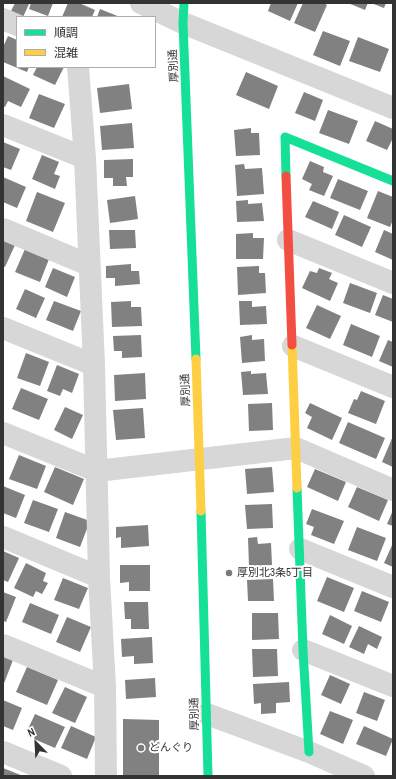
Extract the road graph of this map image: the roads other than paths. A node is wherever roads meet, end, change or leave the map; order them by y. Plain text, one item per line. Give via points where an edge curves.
1 (141, 3) edge
2 (184, 13) edge
3 (3, 19) edge
4 (16, 25) edge
5 (78, 68) edge
6 (393, 107) edge
7 (3, 125) edge
8 (85, 158) junction
9 (393, 181) edge
10 (3, 229) edge
11 (288, 240) junction
12 (89, 265) junction
13 (393, 283) edge
14 (3, 328) edge
15 (293, 346) junction
16 (94, 365) junction
17 (393, 387) edge
18 (3, 433) edge
19 (296, 448) junction
20 (200, 460) junction
21 (97, 471) junction
22 (393, 490) edge
23 (3, 538) edge
24 (300, 549) junction
25 (99, 577) junction
26 (393, 587) edge
27 (3, 645) edge
28 (303, 650) junction
29 (393, 686) edge
30 (105, 687) junction
31 (207, 714) junction
32 (3, 752) edge
33 (309, 752) junction
34 (61, 776) edge
35 (106, 776) edge
36 (208, 776) edge
37 (364, 776) edge

1 - 2 street
2 - 6 street
2 - 20 main road, 厚別通
3 - 4 street
5 - 8 street
7 - 8 street
8 - 12 street
9 - 11 main road via 285,137
10 - 12 street
11 - 13 street
11 - 15 main road
12 - 16 street
14 - 16 street
15 - 17 street
15 - 19 main road
16 - 21 street
18 - 21 street
19 - 20 street
19 - 22 street
19 - 24 main road
20 - 21 street
20 - 31 main road, 厚別通
21 - 25 street
23 - 25 street
24 - 26 street
24 - 28 main road
25 - 30 street
27 - 30 street
28 - 29 street
28 - 33 main road
30 - 35 street
31 - 33 street
31 - 36 main road, 厚別通
32 - 34 street
33 - 37 street

